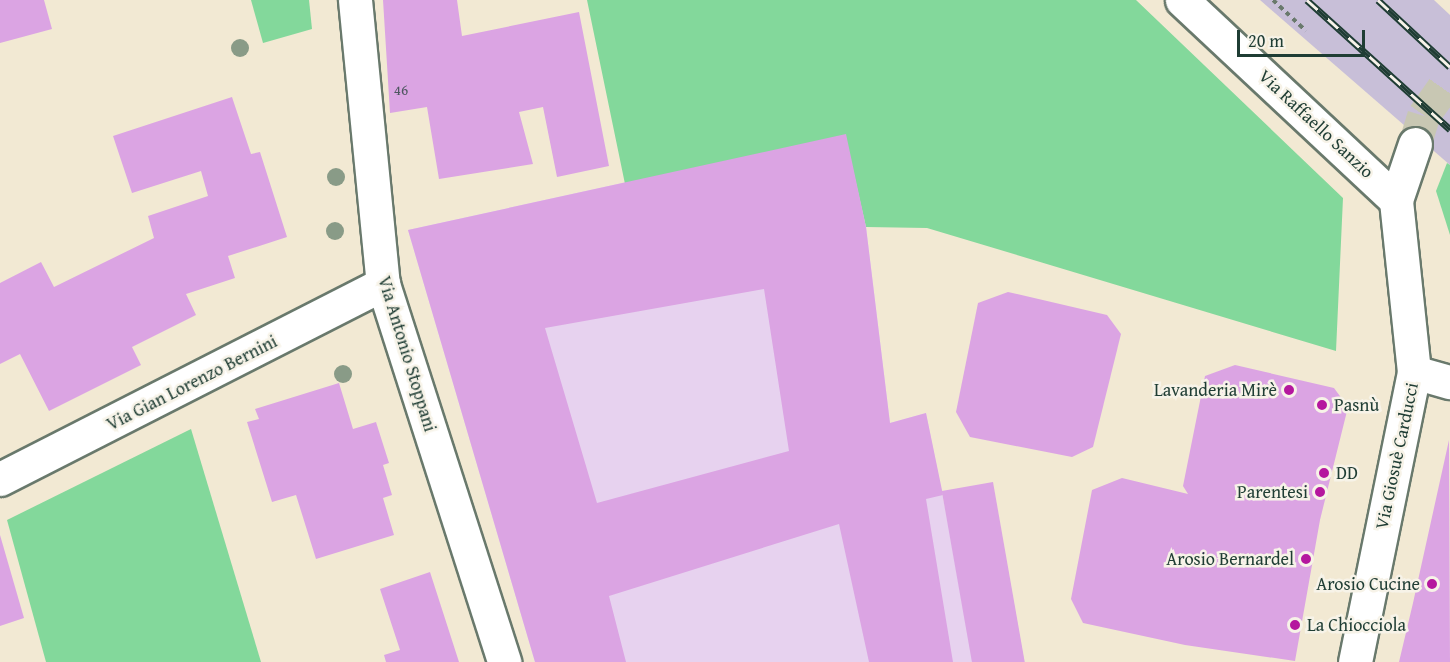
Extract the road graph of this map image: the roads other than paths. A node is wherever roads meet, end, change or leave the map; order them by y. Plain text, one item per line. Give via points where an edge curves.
1 (355, 0) edge
2 (1182, 0) edge
3 (1415, 144) tunnel mouth
4 (1396, 200) junction
5 (383, 284) junction
6 (1414, 372) junction
7 (1450, 382) edge
8 (0, 479) edge
9 (504, 662) edge
10 (1355, 662) edge

1 - 5 street, Via Antonio Stoppani
2 - 4 street, Via Raffaello Sanzio
3 - 4 street, Via Giosuè Carducci
4 - 6 street, Via Giosuè Carducci
5 - 8 street, Via Gian Lorenzo Bernini
5 - 9 street, Via Antonio Stoppani
6 - 7 street
6 - 10 street, Via Giosuè Carducci

